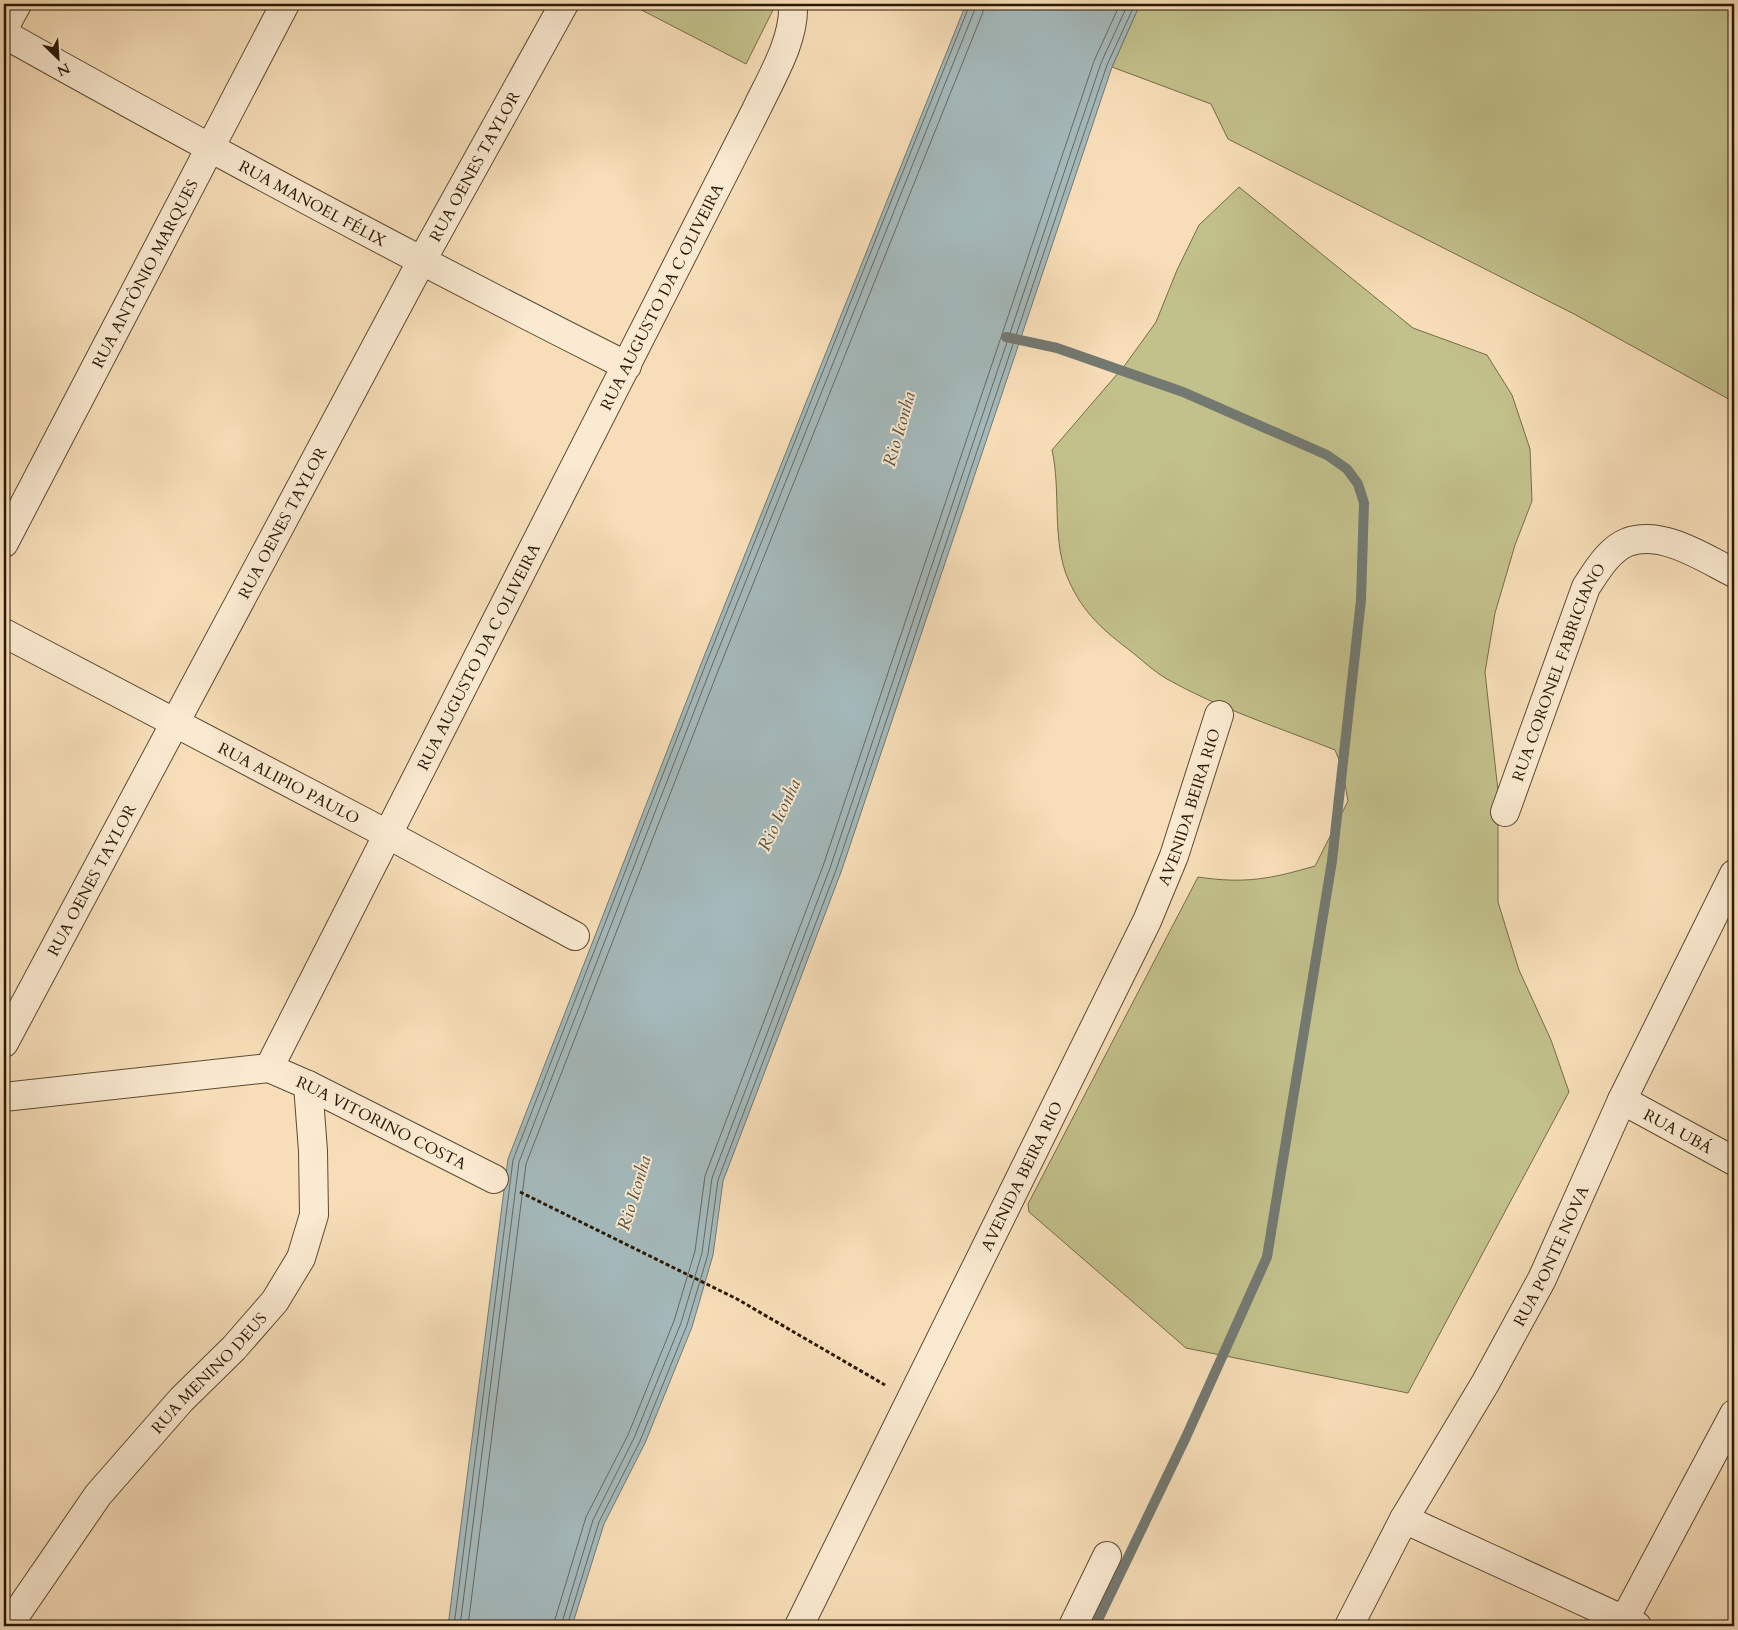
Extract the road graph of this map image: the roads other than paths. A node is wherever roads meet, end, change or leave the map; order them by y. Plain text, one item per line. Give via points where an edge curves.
1 (17, 4) edge
2 (285, 4) edge
3 (564, 4) edge
4 (793, 4) edge
5 (4, 28) edge
6 (4, 34) edge
7 (208, 148) junction
8 (421, 262) junction
9 (627, 366) junction
10 (4, 543) edge
11 (1734, 573) edge
12 (4, 633) edge
13 (1219, 715) dead end
14 (174, 721) junction
15 (1505, 812) dead end
16 (387, 834) junction
17 (1734, 874) edge
18 (575, 936) dead end
19 (4, 1043) edge
20 (268, 1068) junction
21 (308, 1085) junction
22 (4, 1097) edge
23 (1622, 1100) junction
24 (1734, 1160) edge
25 (494, 1180) road end
26 (1734, 1414) edge
27 (1404, 1519) junction
28 (1107, 1556) dead end
29 (1628, 1624) edge
30 (8, 1626) edge
31 (799, 1626) edge
32 (1073, 1626) edge
33 (1349, 1626) edge

1 - 5 street
2 - 7 street, RUA ANTÔNIO MARQUES
3 - 8 street, RUA OENES TAYLOR
4 - 9 street, RUA AUGUSTO DA C OLIVEIRA via 794,16 786,45 760,102
6 - 7 street, RUA MANOEL FÉLIX
7 - 8 street, RUA MANOEL FÉLIX
7 - 10 street, RUA ANTÔNIO MARQUES
8 - 9 street, RUA MANOEL FÉLIX
8 - 14 street, RUA OENES TAYLOR
9 - 16 street, RUA AUGUSTO DA C OLIVEIRA
11 - 15 street, RUA CORONEL FABRICIANO via 1680,547 1654,539 1627,542 1605,560 1586,587
12 - 14 street, RUA ALIPIO PAULO
13 - 31 street, AVENIDA BEIRA RIO via 1174,856 1147,921
14 - 16 street, RUA ALIPIO PAULO
14 - 19 street, RUA OENES TAYLOR
16 - 18 street, RUA ALIPIO PAULO
16 - 20 street, RUA AUGUSTO DA C OLIVEIRA
17 - 23 street, RUA PONTE NOVA
20 - 21 street, RUA VITORINO COSTA
20 - 22 street
21 - 25 street, RUA VITORINO COSTA
21 - 30 street, RUA MENINO DEUS via 314,1214 301,1258 269,1308 181,1400 98,1495
23 - 24 street, RUA UBÁ
23 - 27 street, RUA PONTE NOVA via 1542,1279 1486,1382
26 - 29 street
27 - 29 street
27 - 33 street, RUA PONTE NOVA
28 - 32 street

